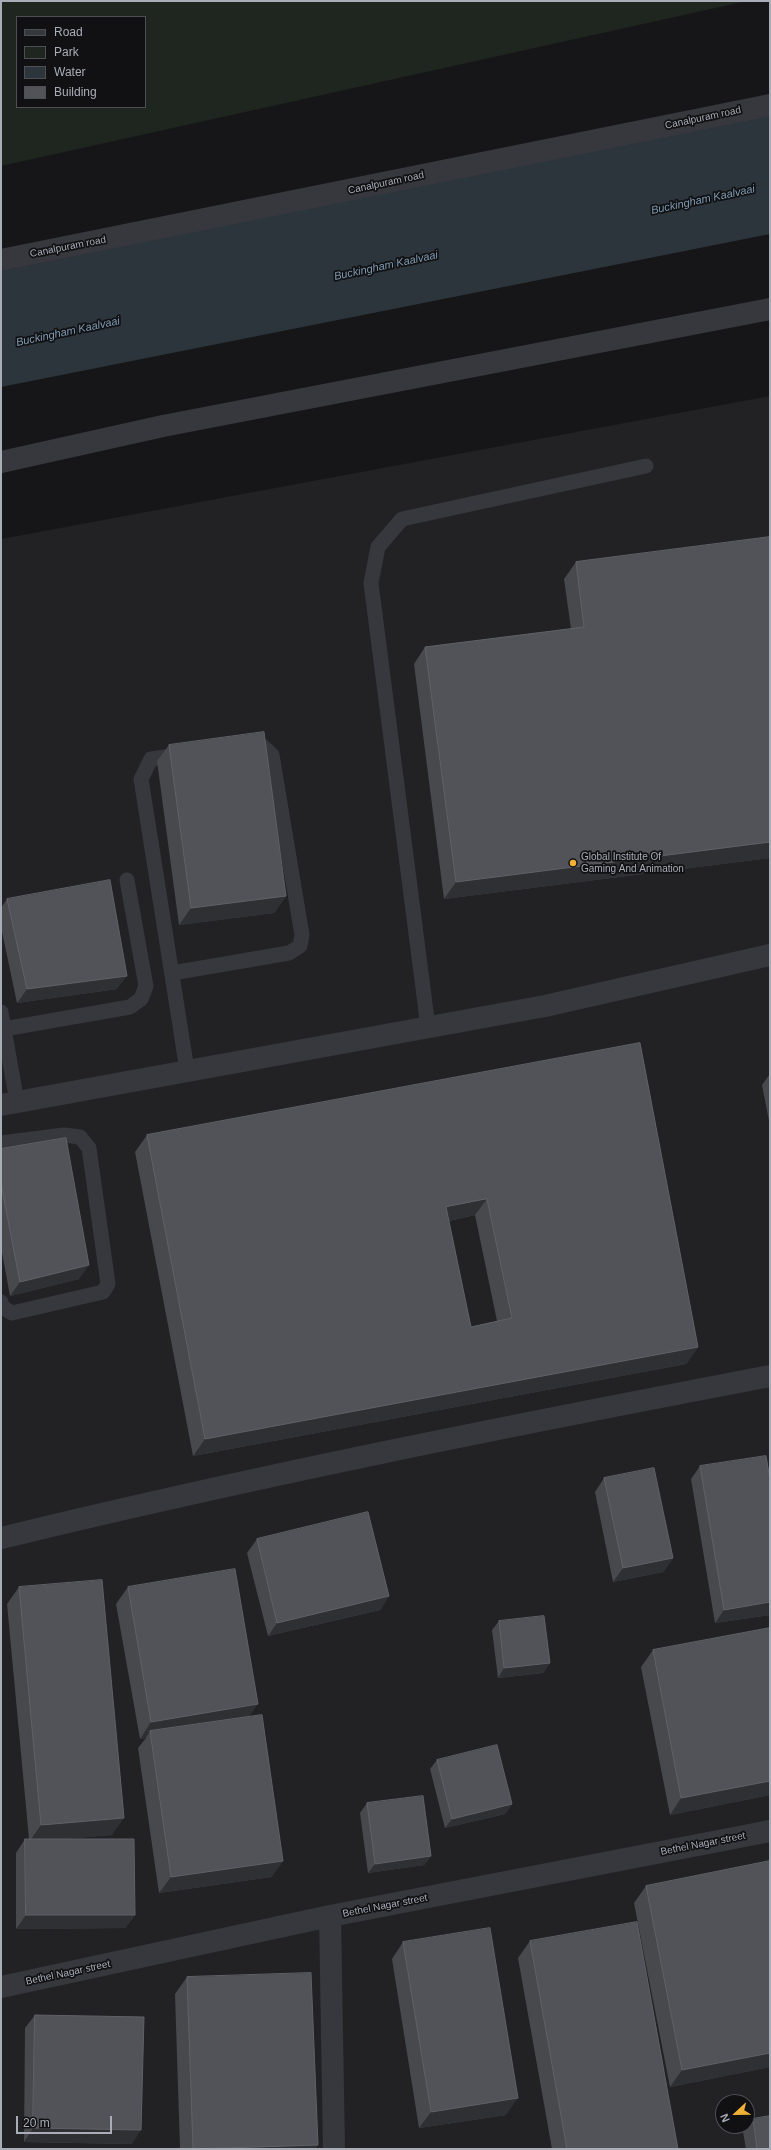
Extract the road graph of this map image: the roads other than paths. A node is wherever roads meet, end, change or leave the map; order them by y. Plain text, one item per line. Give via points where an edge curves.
1 (770, 105) edge
2 (1, 260) edge
3 (770, 309) edge
4 (1, 462) edge
5 (646, 466) dead end
6 (233, 746) edge
7 (196, 752) edge
8 (127, 880) dead end
9 (770, 955) edge
10 (172, 973) junction
11 (1, 1012) edge
12 (428, 1027) junction
13 (4, 1029) junction
14 (188, 1070) junction
15 (9, 1103) edge
16 (1, 1143) edge
17 (1, 1302) edge
18 (770, 1376) edge
19 (1, 1538) edge
20 (770, 1831) edge
21 (330, 1916) junction
22 (1, 1987) edge
23 (334, 2149) edge

1 - 2 street, Canalpuram road
3 - 4 street via 163,426
5 - 12 lane via 402,519 378,547 371,583
6 - 10 lane via 256,743 263,745 272,755 302,935 300,946 289,953
7 - 10 lane via 151,759 141,778
8 - 13 lane via 146,986 141,999 130,1007
9 - 12 street via 545,1006
10 - 14 lane
11 - 13 lane
12 - 14 street
13 - 15 lane
14 - 15 street
16 - 17 lane via 64,1135 80,1137 89,1148 108,1284 103,1292 12,1313 2,1307
18 - 19 street via 528,1422 111,1511
20 - 21 street, Bethel Nagar street
21 - 22 street, Bethel Nagar street
21 - 23 street

